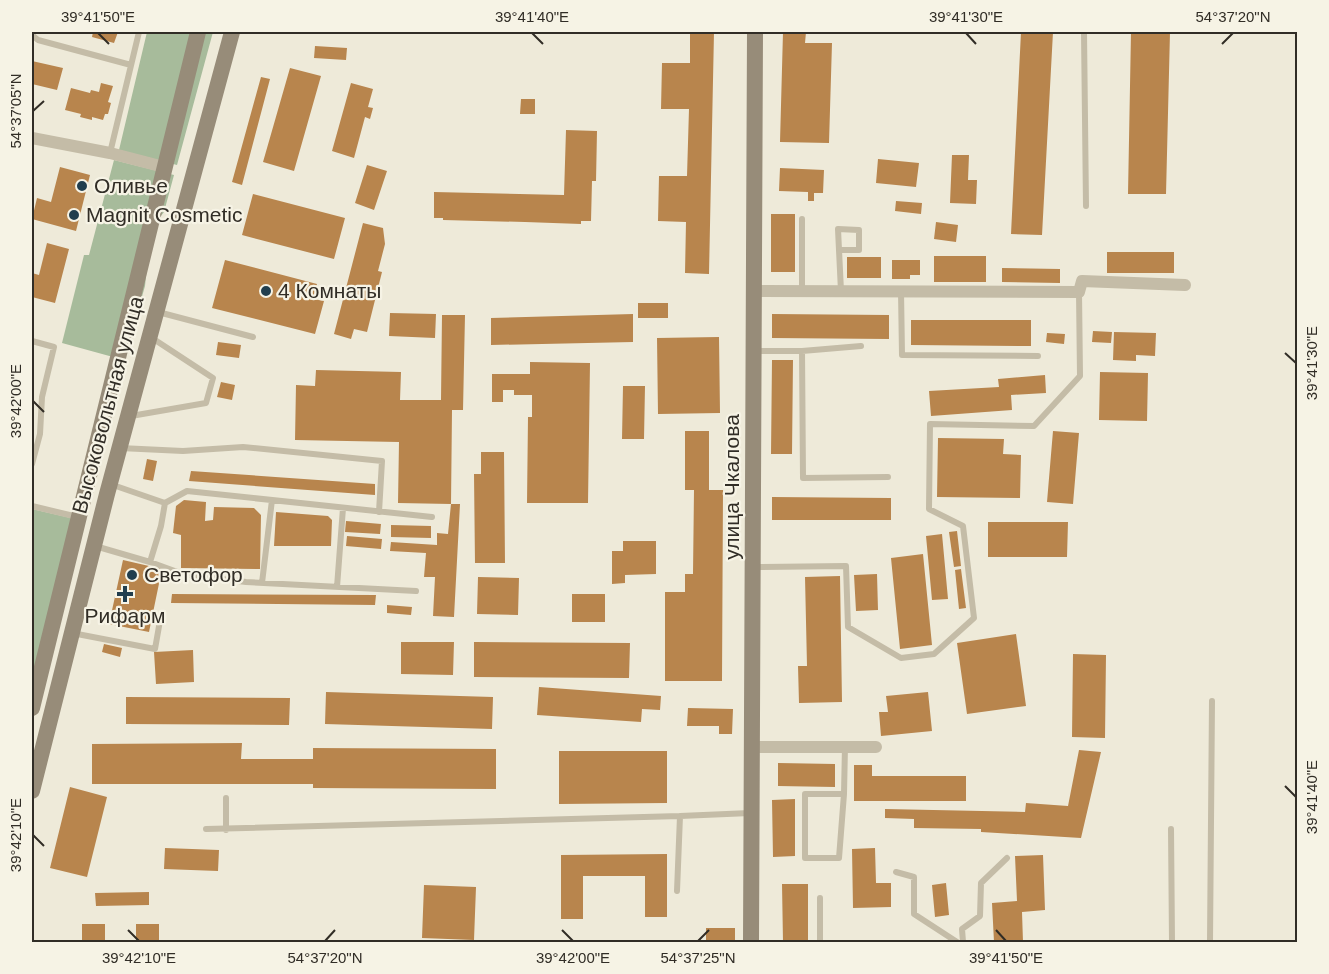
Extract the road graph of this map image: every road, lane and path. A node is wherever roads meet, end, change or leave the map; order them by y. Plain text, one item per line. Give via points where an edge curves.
1 (139, 32) edge
2 (198, 32) edge
3 (232, 32) edge
4 (755, 32) edge
5 (1084, 32) edge
6 (32, 35) edge
7 (131, 65) junction
8 (32, 138) edge
9 (110, 153) junction
10 (164, 167) junction
11 (1086, 206) dead end
12 (802, 219) dead end
13 (839, 250) junction
14 (1185, 285) dead end
15 (755, 291) junction
16 (802, 291) junction
17 (841, 291) junction
18 (901, 291) junction
19 (1079, 292) junction
20 (156, 311) junction
21 (149, 336) junction
22 (253, 337) dead end
23 (32, 341) edge
24 (861, 346) dead end
25 (755, 351) junction
26 (802, 351) junction
27 (1038, 356) dead end
28 (127, 417) junction
29 (32, 431) edge
30 (40, 434) junction
31 (121, 442) junction
32 (32, 464) edge
33 (888, 477) dead end
34 (108, 489) junction
35 (272, 500) junction
36 (165, 503) junction
37 (32, 506) edge
38 (343, 508) junction
39 (379, 512) junction
40 (78, 517) junction
41 (432, 517) dead end
42 (94, 546) junction
43 (150, 562) junction
44 (754, 567) junction
45 (262, 583) junction
46 (337, 587) junction
47 (416, 591) dead end
48 (161, 615) dead end
49 (71, 633) junction
50 (1212, 700) dead end
51 (32, 708) edge
52 (845, 746) junction
53 (752, 747) junction
54 (876, 747) dead end
55 (32, 791) edge
56 (844, 794) junction
57 (226, 798) dead end
58 (752, 813) junction
59 (680, 816) junction
60 (1171, 829) dead end
61 (206, 830) dead end
62 (226, 830) junction
63 (1007, 858) dead end
64 (896, 872) dead end
65 (677, 891) dead end
66 (820, 898) dead end
67 (751, 942) edge
68 (820, 942) edge
69 (957, 942) edge
70 (963, 942) edge
71 (1172, 942) edge
72 (1210, 942) edge

1 - 7 lane
2 - 10 street, Высоковольтная улица
3 - 20 street, Высоковольтная улица
4 - 15 street, улица Чкалова
5 - 11 lane
6 - 7 lane via 38,40
7 - 9 lane
8 - 9 street
9 - 10 street
10 - 40 street, Высоковольтная улица
12 - 16 lane
13 - 13 lane via 838,229 859,230 859,250
13 - 17 lane
14 - 19 street via 1082,281
15 - 16 street
15 - 25 street, улица Чкалова
16 - 17 street
17 - 18 street
18 - 19 street
18 - 27 lane via 902,355
19 - 44 lane via 1080,376 1034,426 930,424 929,509 963,526 974,618 934,654 901,658 848,627 846,566
20 - 21 street, Высоковольтная улица
20 - 22 lane
21 - 28 street, Высоковольтная улица
21 - 28 lane via 213,378 206,403
23 - 30 lane via 54,347 42,397
24 - 26 lane
25 - 26 lane
25 - 44 street, улица Чкалова
26 - 33 lane via 803,478
28 - 31 street, Высоковольтная улица
29 - 30 lane
30 - 32 lane
31 - 34 street, Высоковольтная улица
31 - 39 lane via 183,451 243,447 382,461
34 - 36 lane
34 - 42 street, Высоковольтная улица
35 - 36 lane via 187,491
35 - 38 lane
35 - 45 lane
36 - 43 lane
37 - 40 lane
38 - 39 lane
38 - 46 lane
39 - 41 lane
40 - 51 street, Высоковольтная улица
42 - 43 lane
42 - 49 street, Высоковольтная улица
43 - 45 lane via 183,574
44 - 53 street, улица Чкалова
45 - 46 lane
46 - 47 lane
48 - 49 lane via 155,649
49 - 55 street, Высоковольтная улица
50 - 72 lane
52 - 53 street
52 - 54 street
52 - 56 lane
53 - 58 street, улица Чкалова
56 - 56 lane via 839,858 805,858 805,794
57 - 62 lane
58 - 59 lane
58 - 67 street, улица Чкалова
59 - 62 lane
59 - 65 lane
60 - 71 lane
61 - 62 lane
63 - 70 lane via 981,883 980,916 962,929
64 - 69 lane via 914,877 914,914
66 - 68 lane

